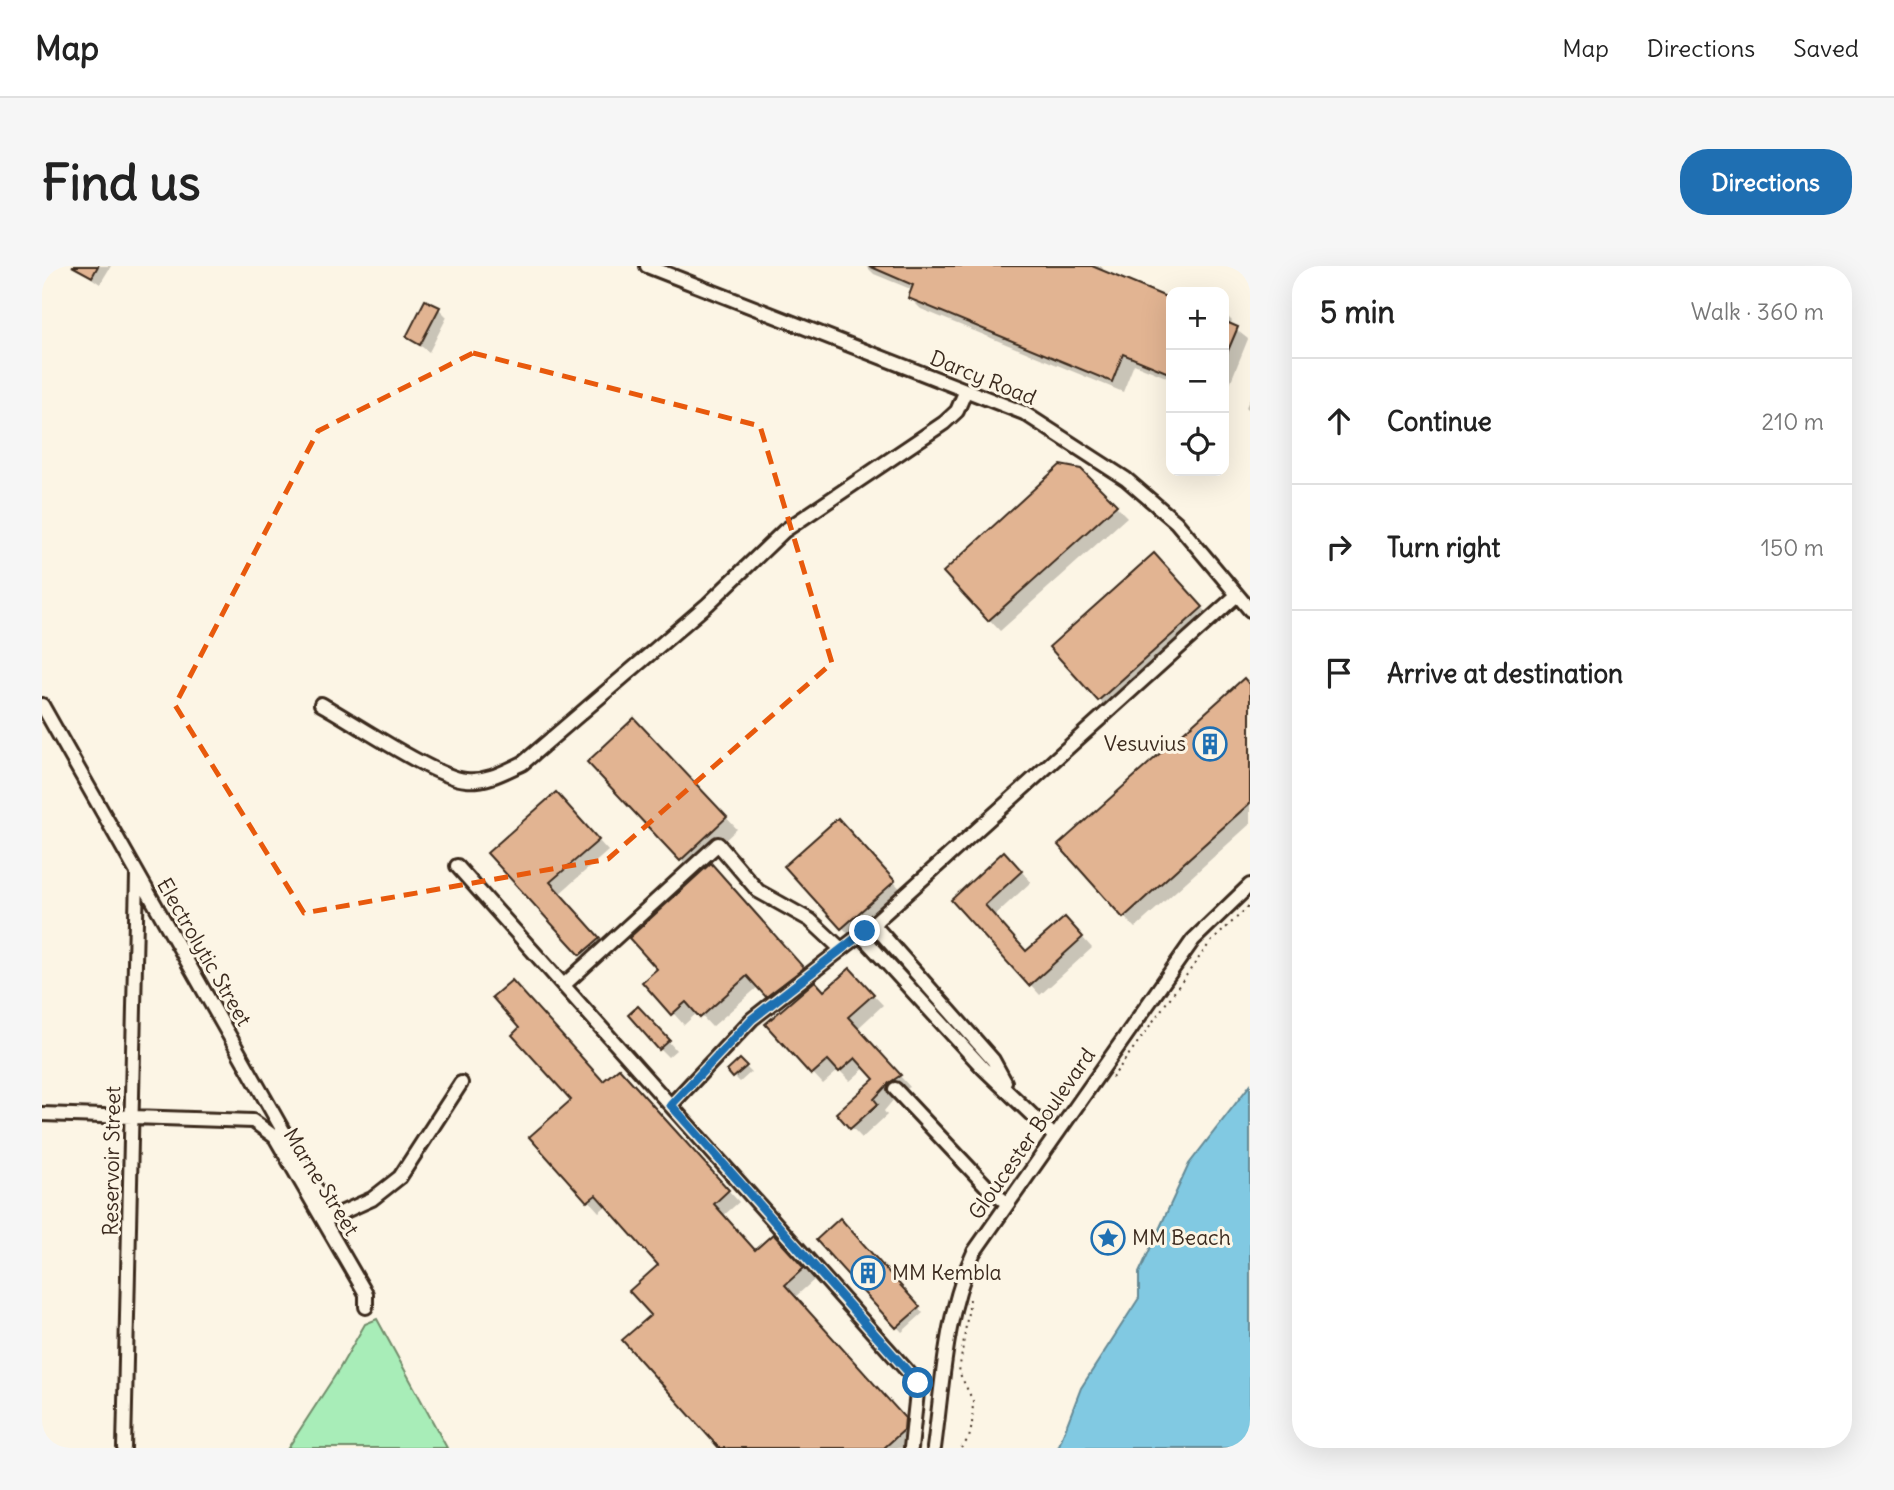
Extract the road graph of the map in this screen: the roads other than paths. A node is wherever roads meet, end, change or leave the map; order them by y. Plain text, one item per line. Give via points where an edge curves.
1 (647, 266) edge
2 (966, 390) junction
3 (1237, 595) junction
4 (1250, 610) edge
5 (321, 704) dead end
6 (42, 705) edge
7 (457, 866) dead end
8 (137, 875) junction
9 (1250, 885) edge
10 (873, 924) junction
11 (860, 934) junction
12 (841, 949) junction
13 (565, 984) junction
14 (461, 1083) dead end
15 (895, 1089) dead end
16 (1009, 1091) junction
17 (671, 1105) junction
18 (42, 1114) edge
19 (132, 1115) junction
20 (1054, 1136) junction
21 (1007, 1203) junction
22 (325, 1220) junction
23 (366, 1307) dead end
24 (124, 1448) edge
25 (911, 1448) edge
26 (934, 1448) edge

1 - 2 street, Darcy Road
2 - 3 street, Darcy Road via 1024,413 1126,480 1176,522
2 - 5 street via 957,411 944,423 784,531 708,604 523,763 490,778 464,780 429,766
3 - 4 street, Darcy Road
3 - 10 street
6 - 8 street, Electrolytic Street
7 - 13 street
8 - 19 street, Reservoir Street
8 - 22 street, Electrolytic Street via 324,1203
9 - 20 street, Gloucester Boulevard via 1193,940
10 - 11 street
10 - 16 street via 993,1060
11 - 12 street
11 - 16 street
12 - 13 street via 810,920 758,891 718,844
12 - 17 street via 752,1019
13 - 17 street
14 - 22 street via 400,1177 372,1199
15 - 21 street
16 - 20 street
17 - 25 street via 918,1383
18 - 19 street, Marne Street
19 - 22 street, Marne Street via 253,1121 275,1138
19 - 24 street, Reservoir Street
20 - 21 street, Gloucester Boulevard
21 - 26 street, Gloucester Boulevard via 974,1252 956,1300
22 - 23 street, Marne Street via 366,1294

